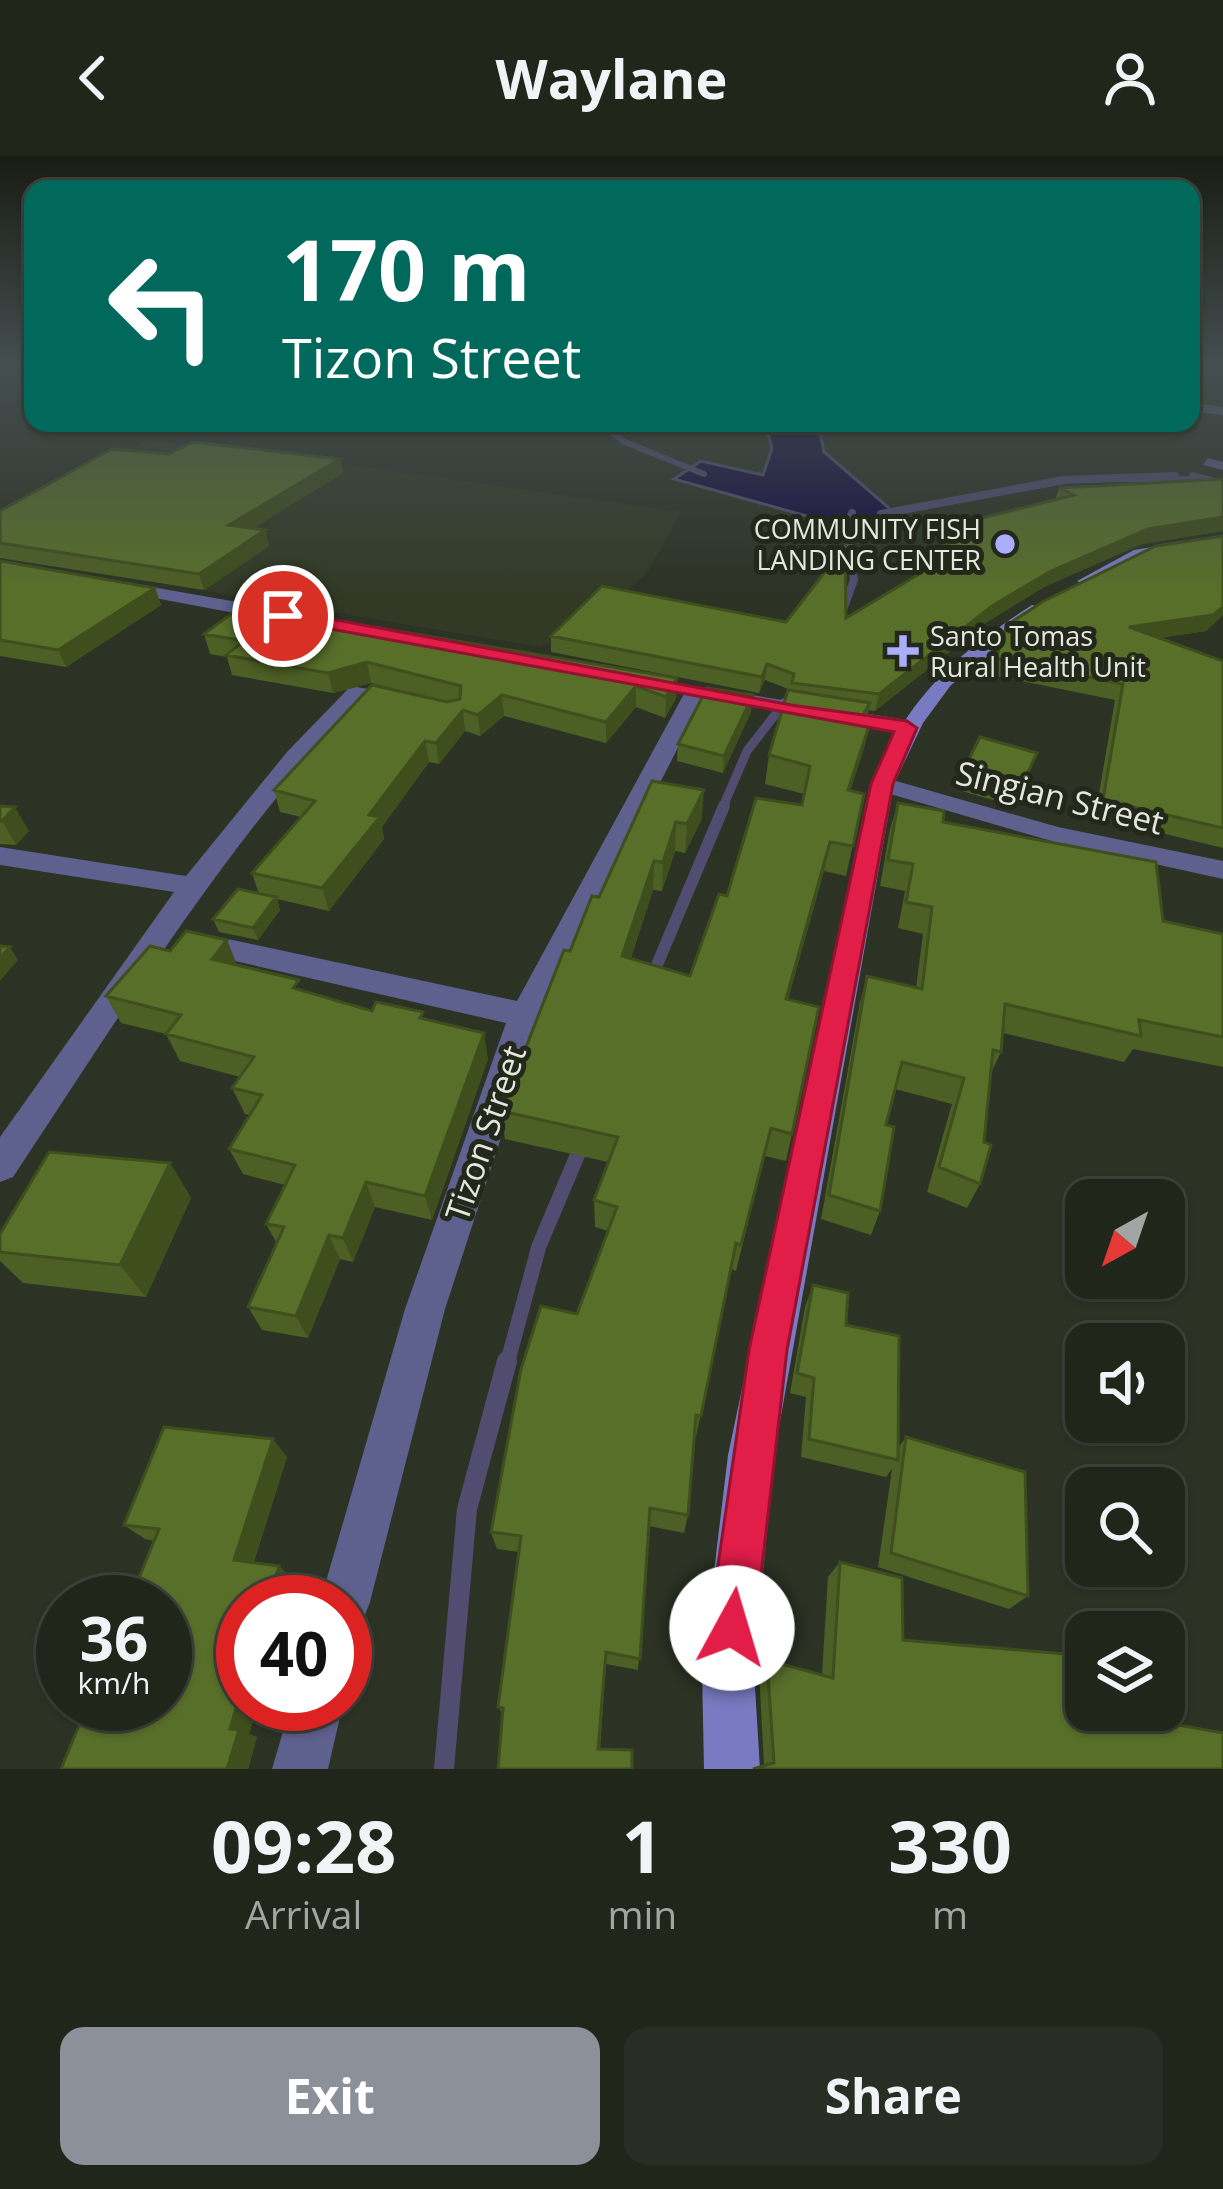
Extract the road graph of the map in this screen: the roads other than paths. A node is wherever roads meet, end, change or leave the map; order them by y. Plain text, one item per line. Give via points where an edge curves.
1 (1223, 540) edge
2 (100, 582) edge
3 (291, 617) edge
4 (430, 707) edge
5 (907, 728) junction
6 (882, 784) junction
7 (0, 856) edge
8 (1223, 870) edge
9 (193, 886) junction
10 (162, 935) junction
11 (525, 1015) junction
12 (0, 1166) edge
13 (352, 1575) edge
14 (310, 1731) edge
15 (300, 1769) edge
16 (732, 1769) edge

1 - 5 street via 1140,554 1078,585 956,663
2 - 3 street
4 - 9 street via 370,692 345,700
5 - 6 street
5 - 11 street, Tizon Street via 685,689
6 - 8 street, Singian Street via 1055,834
6 - 16 street via 751,1455 728,1671
7 - 9 street
9 - 10 street
10 - 11 street
10 - 12 street
11 - 13 street, Tizon Street via 425,1309
14 - 15 street

